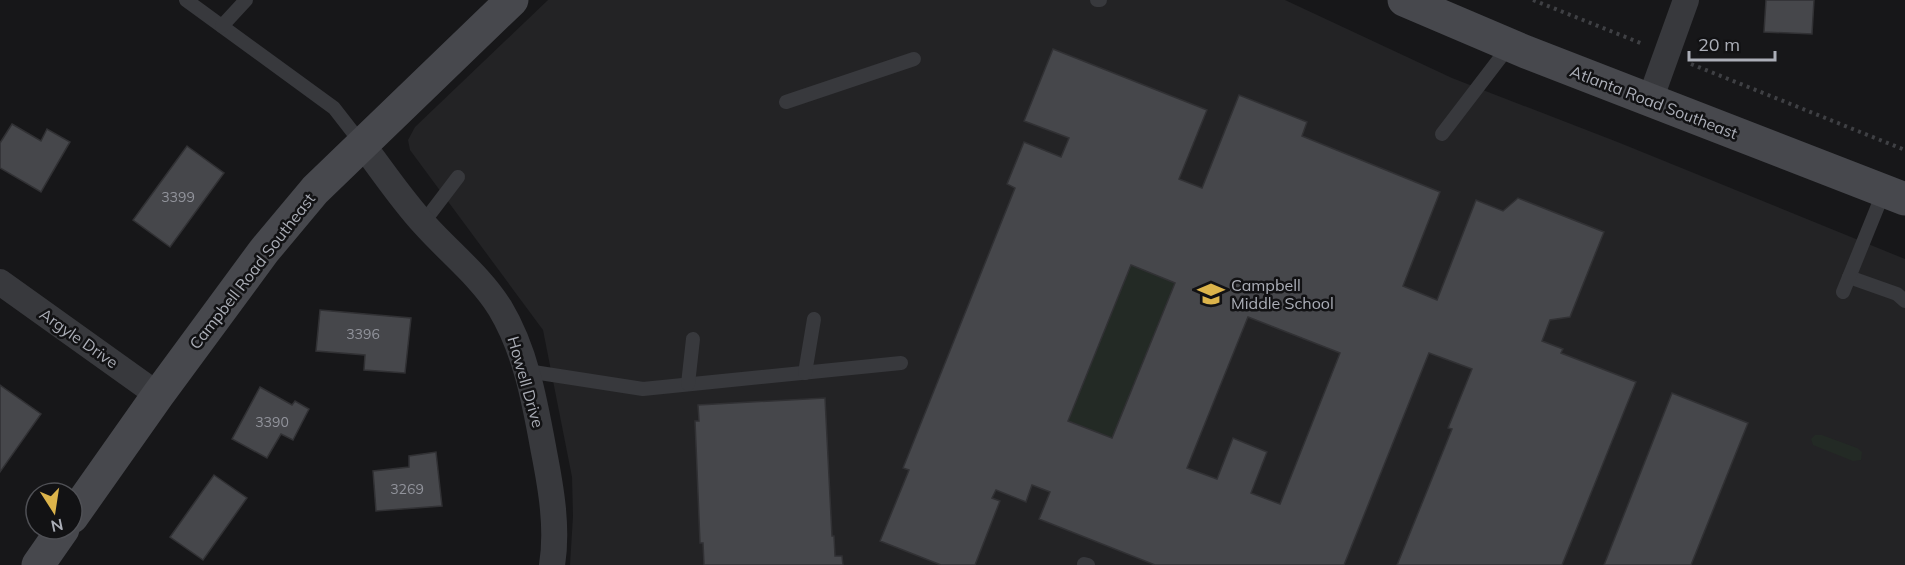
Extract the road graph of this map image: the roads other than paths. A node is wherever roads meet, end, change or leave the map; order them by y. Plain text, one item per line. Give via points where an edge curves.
1 (186, 0) edge
2 (246, 0) edge
3 (512, 0) edge
4 (1404, 0) edge
5 (1686, 0) edge
6 (222, 26) junction
7 (1510, 45) junction
8 (914, 58) dead end
9 (1650, 100) junction
10 (786, 102) dead end
11 (1442, 134) dead end
12 (362, 144) junction
13 (458, 177) dead end
14 (1894, 195) edge
15 (423, 223) junction
16 (1849, 277) junction
17 (0, 282) edge
18 (1843, 292) dead end
19 (1905, 301) edge
20 (814, 319) dead end
21 (693, 339) dead end
22 (901, 363) dead end
23 (527, 371) junction
24 (804, 373) junction
25 (688, 384) junction
26 (158, 394) junction
27 (84, 500) edge
28 (55, 541) edge
29 (38, 565) edge
30 (552, 565) edge

1 - 6 lane
2 - 6 lane
3 - 12 street, Campbell Road Southeast
4 - 7 street, Atlanta Road Southeast
5 - 9 street
6 - 12 lane via 334,108
7 - 9 street, Atlanta Road Southeast
7 - 11 lane
8 - 10 lane
9 - 14 street, Atlanta Road Southeast
12 - 15 street, Howell Drive
12 - 26 street, Campbell Road Southeast via 315,190 264,251
13 - 15 lane
14 - 16 lane
15 - 23 street, Howell Drive via 499,307
16 - 18 lane
16 - 19 lane via 1897,294
17 - 26 street, Argyle Drive
20 - 24 lane
21 - 25 lane
22 - 24 lane
23 - 25 lane via 643,389
23 - 30 street, Howell Drive via 551,486
24 - 25 lane
26 - 27 street, Campbell Road Southeast
28 - 29 street

